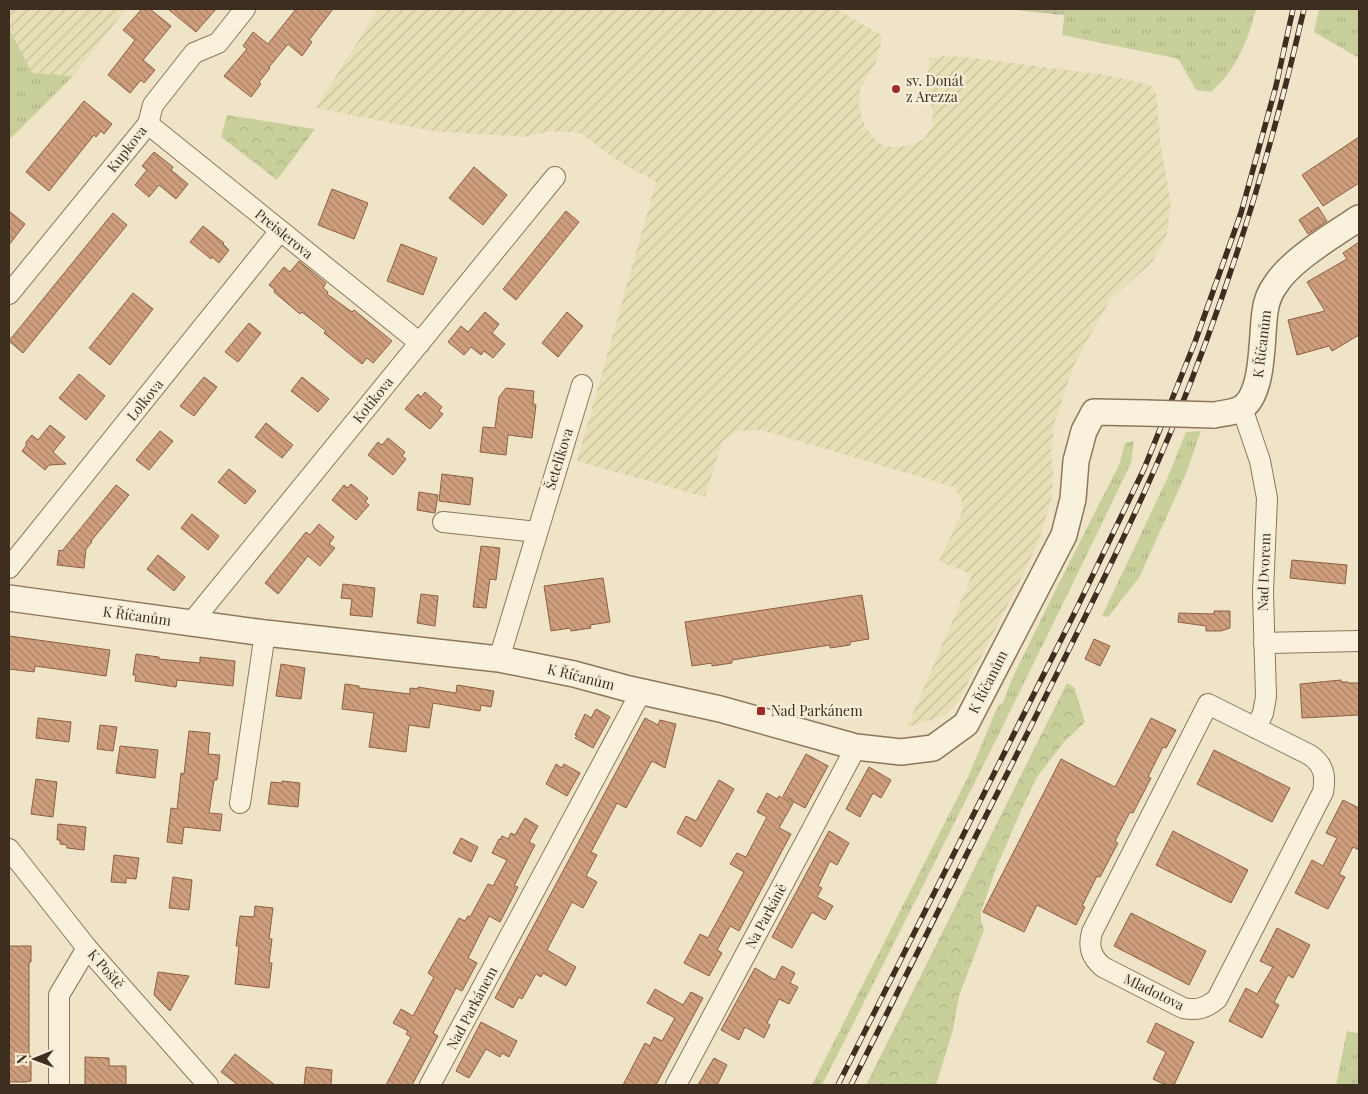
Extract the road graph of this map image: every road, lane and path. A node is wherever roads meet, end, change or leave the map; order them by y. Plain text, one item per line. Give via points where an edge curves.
1 (245, 9) edge
2 (148, 124) junction
3 (555, 177) dead end
4 (1359, 218) edge
5 (280, 231) junction
6 (9, 294) edge
7 (420, 343) junction
8 (582, 385) dead end
9 (1242, 408) junction
10 (443, 522) dead end
11 (537, 532) junction
12 (9, 568) edge
13 (9, 598) edge
14 (191, 623) junction
15 (265, 633) junction
16 (1359, 641) edge
17 (1264, 643) junction
18 (499, 659) junction
19 (641, 692) junction
20 (1256, 728) junction
21 (856, 747) junction
22 (240, 804) dead end
23 (9, 849) edge
24 (87, 948) junction
25 (205, 1084) edge
26 (59, 1085) edge
27 (430, 1085) edge
28 (676, 1085) edge

1 - 2 street, Kupkova via 218,43 194,53 153,105
2 - 5 street, Preislerova
2 - 6 street, Kupkova
3 - 7 street, Kotíkova
4 - 9 street, K Říčanům via 1294,263 1275,285 1265,311 1257,385
5 - 7 street, Preislerova
5 - 12 street, Lolkova
7 - 14 street, Kotíkova
8 - 11 street, Šetelíkova
9 - 17 street, Nad Dvorem via 1260,461 1267,498 1262,592
9 - 21 street, K Říčanům, bridge via 1214,415 1094,412 1084,431 1076,461 1073,499 1064,535 966,724 933,748 901,752
10 - 11 street
11 - 18 street, Šetelíkova
13 - 14 street, K Říčanům
14 - 15 street, K Říčanům
15 - 18 street, K Říčanům
15 - 22 street
16 - 17 street
17 - 20 street via 1266,697
18 - 19 street, K Říčanům
19 - 21 street, K Říčanům via 720,709
19 - 27 street, Nad Parkánem
20 - 20 street, Mladotova via 1316,760 1325,775 1323,792 1217,998 1198,1009 1183,1008 1096,962 1089,944 1092,932 1208,704
21 - 28 street, Na Parkáně
23 - 24 street, K Poště
24 - 25 street, K Poště
24 - 26 street via 59,995

